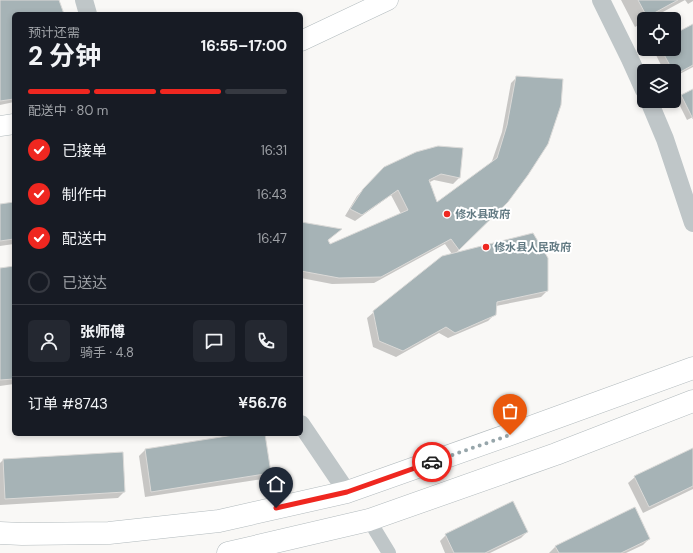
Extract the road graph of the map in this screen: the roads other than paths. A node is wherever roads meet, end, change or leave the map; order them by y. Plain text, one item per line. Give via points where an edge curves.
1 (84, 0) edge
2 (388, 0) edge
3 (601, 0) edge
4 (87, 12) edge
5 (303, 40) edge
6 (637, 74) edge
7 (651, 108) edge
8 (12, 124) edge
9 (0, 126) edge
10 (693, 223) edge
11 (693, 368) edge
12 (693, 401) edge
13 (303, 427) edge
14 (347, 492) junction
15 (368, 520) junction
16 (0, 533) edge
17 (228, 553) edge
18 (389, 553) edge

1 - 4 street
2 - 5 main road
3 - 6 street
7 - 10 street via 665,139
8 - 9 main road
11 - 14 main road
12 - 15 main road via 556,454
13 - 14 street
14 - 16 main road via 219,521 110,533
15 - 17 main road
15 - 18 street

